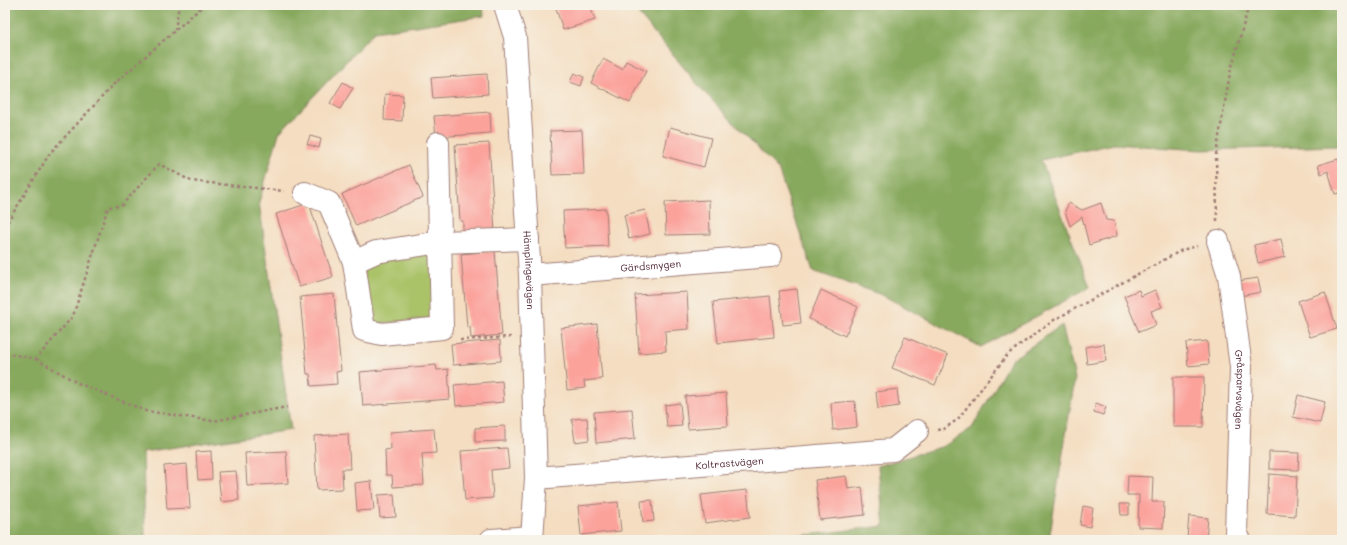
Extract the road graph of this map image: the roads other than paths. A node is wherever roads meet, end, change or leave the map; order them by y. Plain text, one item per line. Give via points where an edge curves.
1 (505, 5) edge
2 (438, 143) dead end
3 (305, 193) road end
4 (528, 239) junction
5 (1218, 241) road end
6 (440, 242) junction
7 (771, 256) dead end
8 (354, 262) junction
9 (530, 275) junction
10 (917, 431) road end
11 (536, 478) junction
12 (532, 539) edge
13 (490, 540) edge
14 (1240, 540) edge

1 - 4 street, Hämplingevägen via 515,37
2 - 6 street
3 - 8 street via 329,202
4 - 6 street
4 - 9 street, Hämplingevägen
5 - 14 street, Gråsparvsvägen via 1229,276 1241,367 1236,534
6 - 8 street via 376,252
6 - 8 street via 442,328 382,334 364,330
7 - 9 street, Gärdsmygen
9 - 11 street, Hämplingevägen
10 - 11 street, Koltrastvägen via 893,450
11 - 12 street, Hämplingevägen
12 - 13 street, Hämplingevägen

